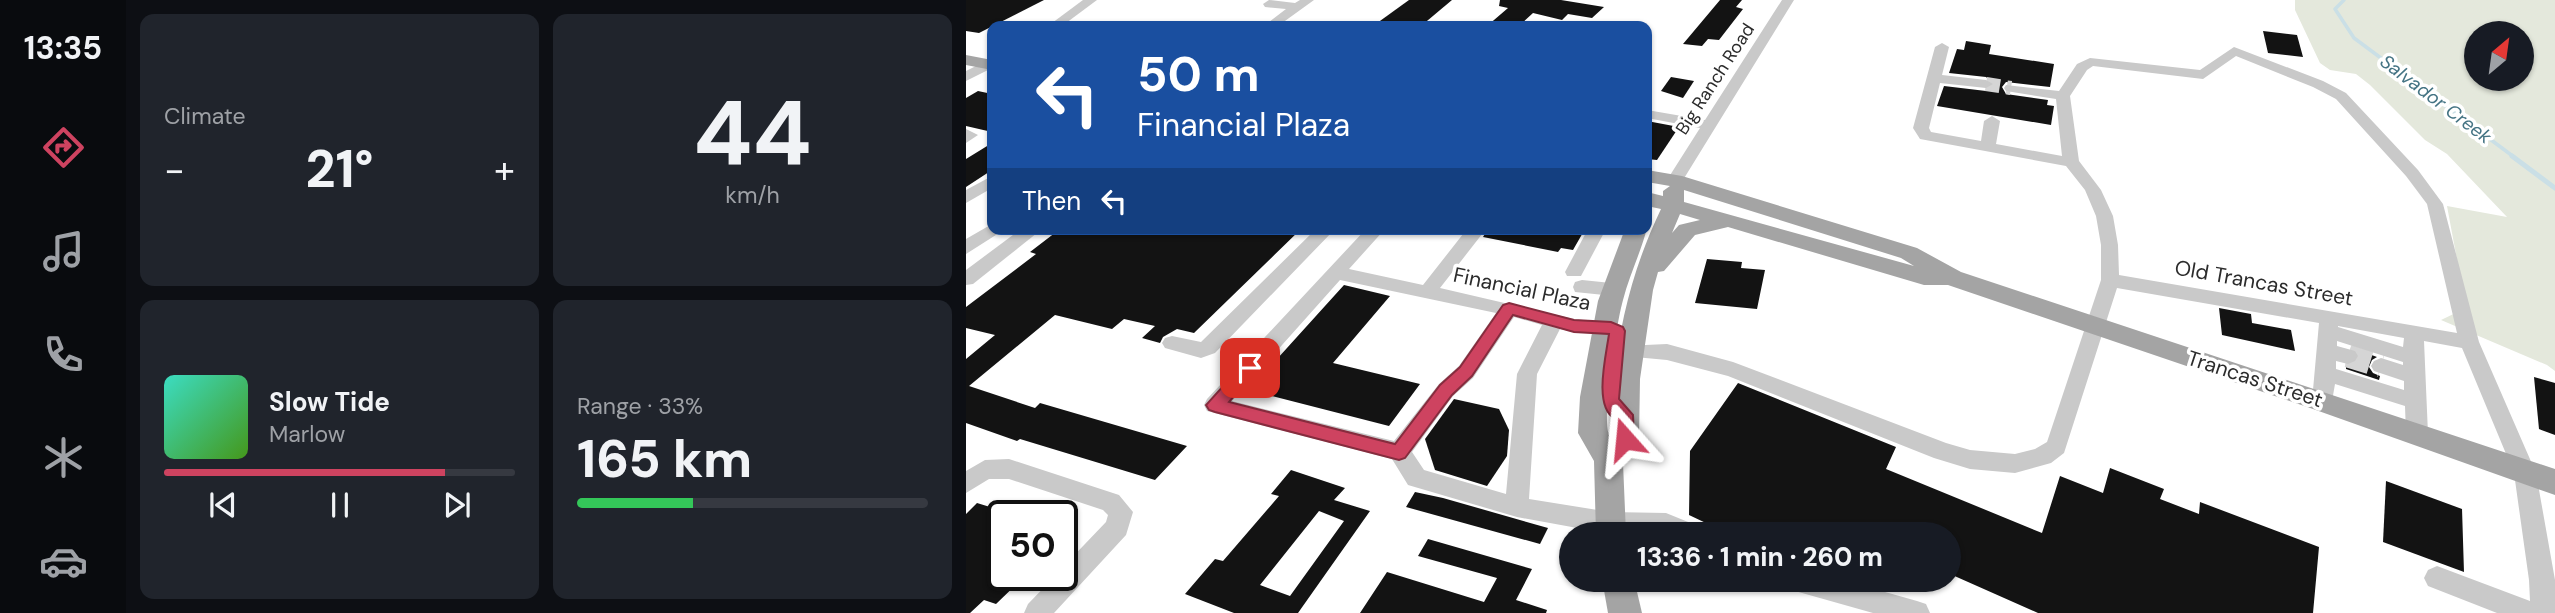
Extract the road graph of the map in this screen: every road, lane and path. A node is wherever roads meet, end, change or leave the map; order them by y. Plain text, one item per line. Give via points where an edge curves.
1 (1091, 0) edge
2 (1787, 0) edge
3 (1269, 4) dead end
4 (1303, 4) edge
5 (1062, 21) edge
6 (1278, 21) edge
7 (1942, 47) dead end
8 (966, 60) edge
9 (987, 63) edge
10 (987, 66) edge
11 (966, 77) edge
12 (1934, 78) junction
13 (1986, 84) tunnel mouth
14 (2011, 88) tunnel mouth
15 (2063, 96) junction
16 (1652, 115) edge
17 (1993, 121) dead end
18 (1710, 125) junction
19 (1988, 148) junction
20 (2071, 162) junction
21 (1652, 177) edge
22 (1675, 180) junction
23 (987, 184) edge
24 (966, 198) edge
25 (1655, 204) edge
26 (1763, 229) junction
27 (987, 233) edge
28 (1025, 235) edge
29 (1320, 235) edge
30 (1371, 235) edge
31 (1472, 235) edge
32 (1596, 235) edge
33 (1634, 235) edge
34 (966, 248) edge
35 (1336, 273) junction
36 (1953, 278) junction
37 (966, 279) edge
38 (1644, 279) junction
39 (2110, 280) junction
40 (1614, 289) junction
41 (1427, 292) junction
42 (1509, 309) junction
43 (1554, 321) junction
44 (1604, 328) junction
45 (2093, 330) junction
46 (2414, 332) junction
47 (2328, 333) junction
48 (2469, 342) junction
49 (1172, 343) dead end
50 (1631, 351) junction
51 (2348, 356) tunnel mouth
52 (2381, 366) tunnel mouth
53 (2413, 367) junction
54 (2324, 373) junction
55 (2323, 401) junction
56 (2414, 401) junction
57 (1624, 415) junction
58 (2417, 434) junction
59 (1399, 452) junction
60 (1608, 460) junction
61 (2525, 473) junction
62 (2555, 482) edge
63 (966, 483) edge
64 (1517, 507) junction
65 (1580, 522) edge
66 (1610, 522) edge
67 (2437, 578) dead end
68 (1621, 592) edge
69 (1842, 592) edge
70 (1037, 613) edge
71 (1625, 613) edge
72 (1917, 613) edge
73 (2529, 613) edge
74 (2543, 613) edge

1 - 5 street
2 - 18 street, Big Ranch Road
3 - 4 street
4 - 6 street
7 - 12 street
8 - 9 main road
10 - 11 street
12 - 13 street
12 - 19 street via 1921,128 1925,136
14 - 15 street
15 - 20 street
15 - 48 street via 2090,62 2203,75 2234,51 2341,96 2435,204
16 - 18 street
17 - 19 street
18 - 22 street, Big Ranch Road
19 - 20 street
20 - 39 street via 2104,209 2111,237
21 - 22 main road, Trancas Street
22 - 25 main road
22 - 36 main road, Trancas Street via 1909,253
23 - 24 street
25 - 26 main road, Trancas Street
25 - 38 main road via 1660,233
26 - 36 main road, Trancas Street via 1924,277
26 - 38 main road via 1724,222 1695,227 1680,235
27 - 34 street
28 - 37 street
29 - 49 street via 1208,348
30 - 35 street
31 - 41 street, Financial Plaza
32 - 40 street via 1578,280
33 - 40 main road
35 - 41 street
35 - 59 street via 1215,405
36 - 45 main road, Trancas Street
38 - 50 main road
39 - 45 street
39 - 47 street, Old Trancas Street
40 - 44 main road
41 - 42 street, Financial Plaza
42 - 43 street, Financial Plaza
42 - 59 street via 1466,372 1446,390
43 - 44 street, Financial Plaza
43 - 64 street via 1527,374
44 - 57 main road via 1617,331 1611,399
44 - 60 main road via 1592,433
45 - 50 street via 2056,447 2031,460 2001,465 1941,450 1734,370 1667,352
45 - 55 main road, Trancas Street
46 - 47 street, Old Trancas Street
46 - 48 street, Old Trancas Street
46 - 53 street
47 - 51 street
47 - 53 street
47 - 54 street
48 - 61 street
50 - 57 main road
52 - 53 street
53 - 56 street
54 - 55 street
54 - 56 street
55 - 58 main road, Trancas Street
56 - 58 street
57 - 60 main road via 1625,439
58 - 61 main road, Trancas Street
59 - 64 street via 1416,478
60 - 66 main road
61 - 62 main road, Trancas Street
61 - 74 street
63 - 70 street via 985,470 1009,469 1111,502 1121,513 1117,527
64 - 65 street
67 - 73 street
68 - 71 main road
69 - 72 street

